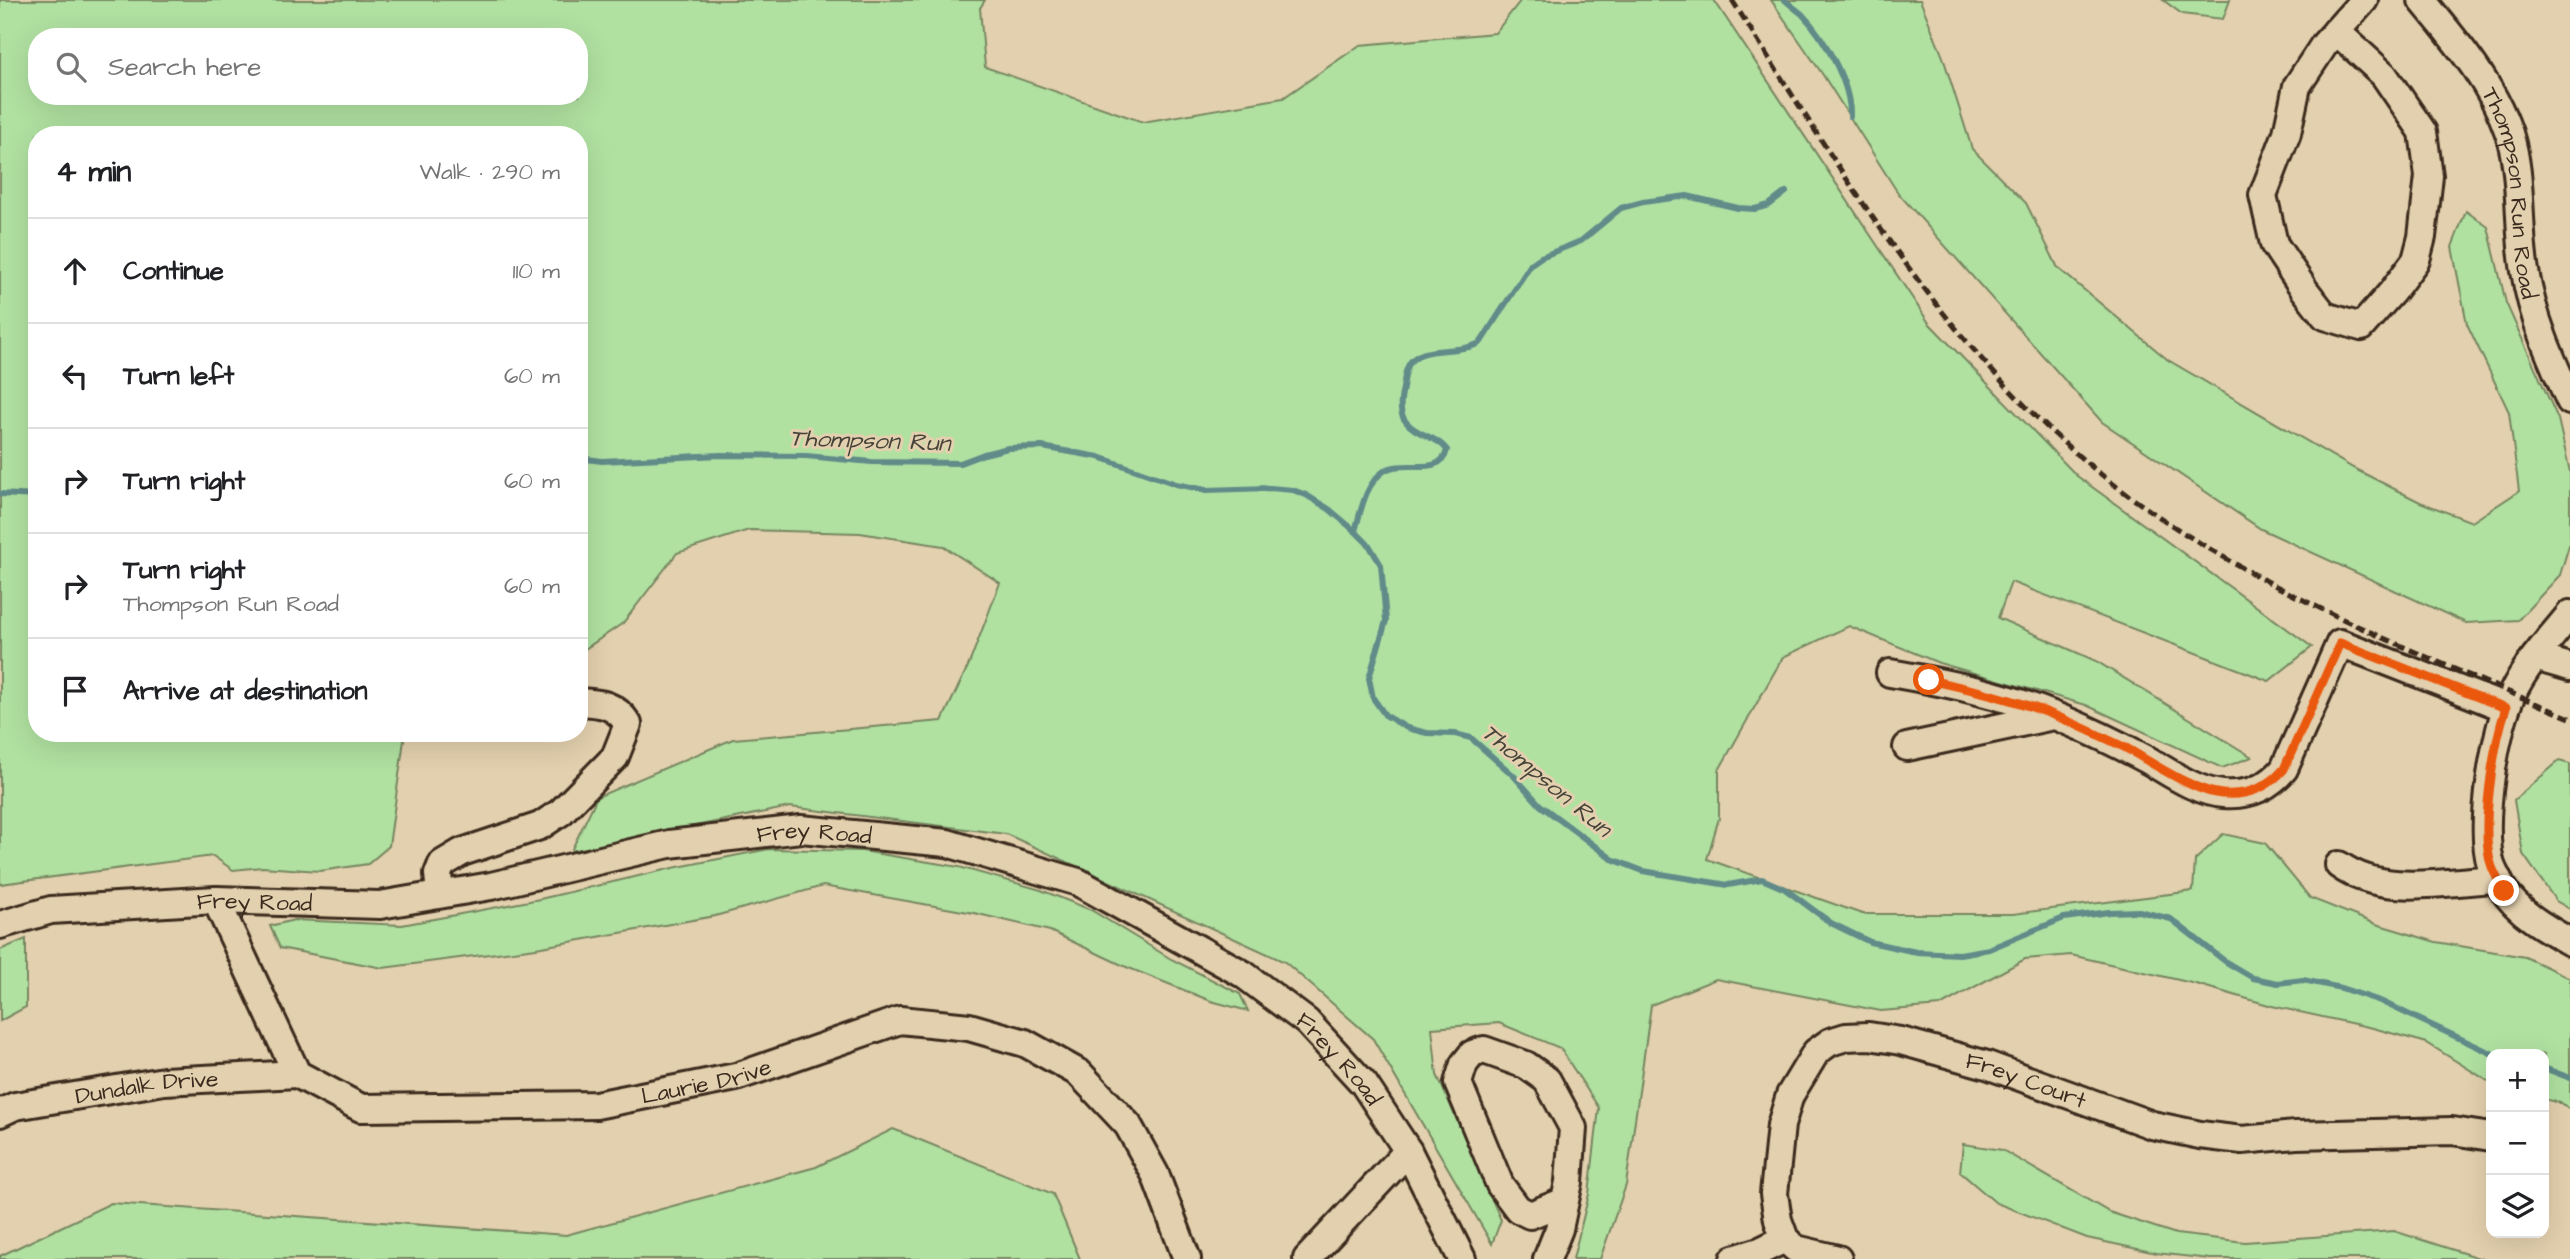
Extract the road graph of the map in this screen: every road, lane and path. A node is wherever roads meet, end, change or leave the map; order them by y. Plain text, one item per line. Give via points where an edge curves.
1 (2364, 0) edge
2 (2422, 0) edge
3 (2336, 32) junction
4 (2570, 401) edge
5 (2570, 614) edge
6 (2535, 657) junction
7 (2570, 667) edge
8 (1890, 673) dead end
9 (588, 703) edge
10 (2506, 708) junction
11 (2055, 716) junction
12 (1907, 747) dead end
13 (2339, 865) dead end
14 (2498, 879) junction
15 (440, 894) junction
16 (216, 900) junction
17 (0, 925) edge
18 (2570, 942) edge
19 (297, 1074) junction
20 (0, 1113) edge
21 (2486, 1136) edge
22 (1408, 1151) junction
23 (1565, 1201) junction
24 (1785, 1239) junction
25 (1187, 1259) edge
26 (1307, 1259) edge
27 (1461, 1259) edge
28 (1547, 1259) edge
29 (1734, 1259) edge
30 (1838, 1259) edge

1 - 3 street
2 - 4 street, Thompson Run Road via 2480,74 2505,124 2516,166 2524,269 2532,307
3 - 3 street via 2297,86 2287,133 2263,195 2274,244 2304,289 2325,316 2361,327 2416,260 2429,176 2423,132 2384,75
5 - 6 street
6 - 7 street
6 - 10 street
8 - 11 street via 1985,692
9 - 15 street via 606,704 628,724 615,757 561,812 540,826 462,852 442,864
10 - 11 street via 2340,643 2284,769 2255,791 2231,794 2203,790
10 - 14 street via 2496,744 2487,837
11 - 12 street
13 - 14 street via 2379,883
14 - 18 street via 2524,912
15 - 16 street, Frey Road via 380,905
15 - 22 street, Frey Road via 669,844 801,829 947,843 1078,883 1243,974 1307,1021 1364,1084
16 - 17 street, Frey Road via 51,910
16 - 19 street
19 - 20 street, Dundalk Drive via 164,1081 15,1106
19 - 25 street, Laurie Drive via 361,1108 596,1105 736,1077 900,1020 970,1027 1025,1043 1079,1073 1128,1125 1154,1174
21 - 24 street, Frey Court via 2452,1131 2242,1140 2200,1135 2152,1125 1987,1065 1901,1041 1846,1037 1816,1052 1790,1095 1781,1125 1774,1194
22 - 26 street
22 - 27 street, Frey Road
23 - 23 street via 1573,1128 1547,1080 1526,1065 1484,1050 1472,1054 1458,1083 1500,1185 1518,1209 1530,1215
23 - 28 street
24 - 29 street
24 - 30 street via 1796,1249

